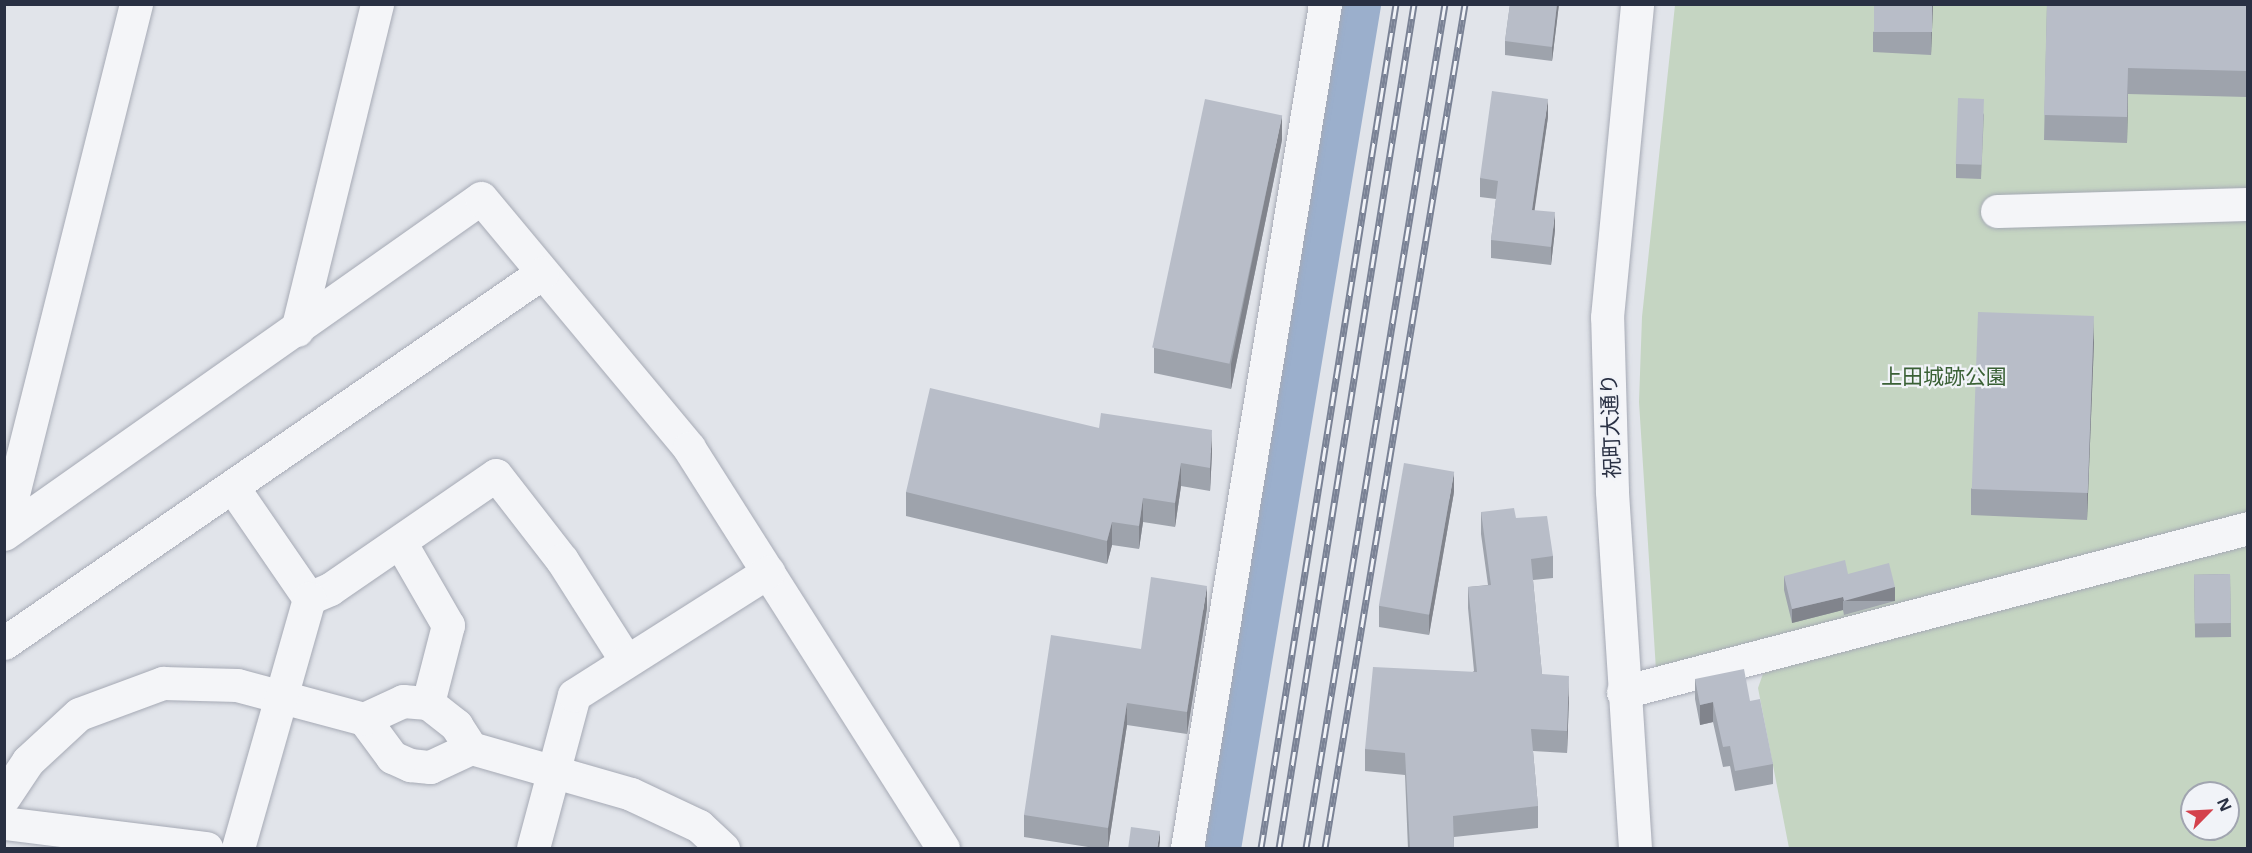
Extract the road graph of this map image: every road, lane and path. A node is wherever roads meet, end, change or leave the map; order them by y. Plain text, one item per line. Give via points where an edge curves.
1 (136, 4) edge
2 (377, 4) edge
3 (1325, 4) edge
4 (1636, 4) edge
5 (2247, 204) edge
6 (1997, 211) dead end
7 (542, 273) junction
8 (297, 330) junction
9 (234, 489) junction
10 (2247, 528) edge
11 (4, 532) edge
12 (400, 543) junction
13 (768, 572) junction
14 (309, 598) junction
15 (4, 644) edge
16 (625, 659) junction
17 (1623, 692) junction
18 (282, 697) junction
19 (428, 703) junction
20 (364, 719) junction
21 (471, 748) junction
22 (552, 770) junction
23 (4, 797) edge
24 (4, 823) edge
25 (206, 849) edge
26 (238, 849) edge
27 (533, 849) edge
28 (723, 849) edge
29 (943, 849) edge
30 (1187, 849) edge
31 (1635, 849) edge

1 - 11 street
2 - 8 street
3 - 30 street
4 - 17 street, 祝町大通り via 1607,316
5 - 6 street
7 - 8 street via 481,198
7 - 9 street
7 - 13 street via 689,448
8 - 11 street
9 - 14 street
9 - 15 street
10 - 17 street
12 - 14 street
12 - 16 street via 496,475 562,560
12 - 19 street via 448,625
13 - 16 street
13 - 29 street
14 - 18 street
16 - 22 street via 574,696
17 - 31 street, 祝町大通り
18 - 20 street
18 - 23 street via 207,681 138,688 79,714 54,733
18 - 26 street
19 - 20 street via 403,701
19 - 21 street via 456,725
20 - 21 street via 392,757 410,765 430,767
21 - 22 street
22 - 27 street
22 - 28 street via 669,809
24 - 25 street

